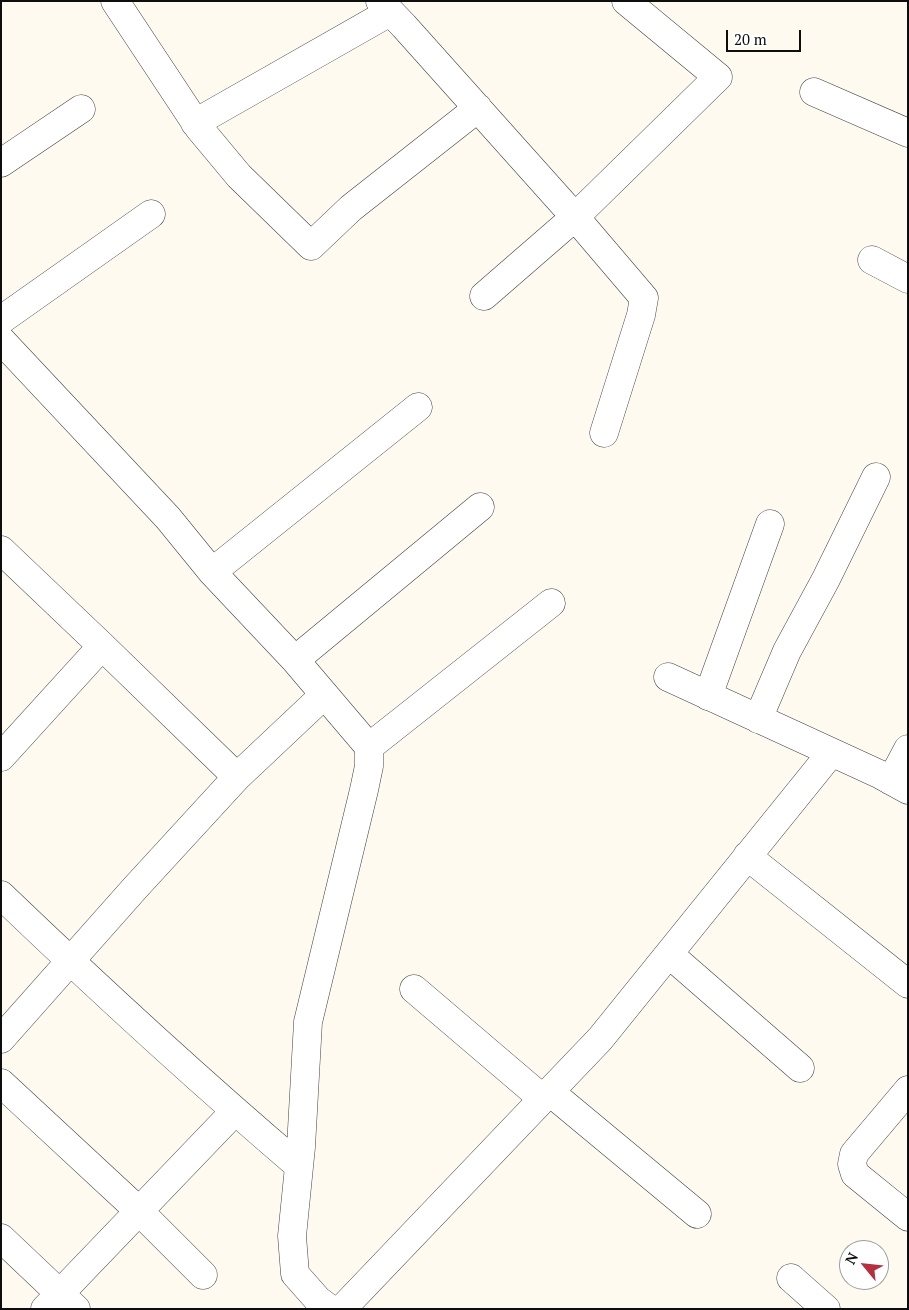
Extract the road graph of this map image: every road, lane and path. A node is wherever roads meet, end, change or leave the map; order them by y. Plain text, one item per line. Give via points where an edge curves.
1 (115, 1) edge
2 (626, 1) edge
3 (385, 6) edge
4 (814, 92) dead end
5 (478, 108) junction
6 (81, 109) dead end
7 (195, 123) junction
8 (908, 133) edge
9 (1, 163) edge
10 (151, 214) dead end
11 (575, 217) junction
12 (872, 260) dead end
13 (908, 279) edge
14 (484, 296) dead end
15 (1, 320) edge
16 (1, 340) edge
17 (418, 407) dead end
18 (604, 434) dead end
19 (876, 477) dead end
20 (480, 507) dead end
21 (770, 524) dead end
22 (1, 550) edge
23 (212, 572) junction
24 (552, 603) dead end
25 (102, 646) junction
26 (295, 660) junction
27 (668, 677) dead end
28 (324, 694) junction
29 (708, 696) junction
30 (758, 719) junction
31 (369, 747) junction
32 (908, 749) edge
33 (831, 752) junction
34 (1, 757) edge
35 (237, 778) junction
36 (899, 785) edge
37 (747, 856) junction
38 (1, 896) edge
39 (669, 954) junction
40 (70, 962) junction
41 (908, 984) edge
42 (414, 989) dead end
43 (1, 1039) edge
44 (800, 1068) dead end
45 (1, 1083) edge
46 (908, 1090) edge
47 (546, 1095) junction
48 (235, 1111) junction
49 (299, 1166) junction
50 (139, 1211) junction
51 (697, 1214) dead end
52 (908, 1217) edge
53 (1, 1238) edge
54 (203, 1275) dead end
55 (791, 1278) dead end
56 (60, 1304) edge
57 (330, 1309) edge
58 (342, 1309) edge
59 (826, 1309) edge

1 - 7 street
2 - 11 street via 718,77
3 - 5 street
3 - 7 street
4 - 8 street
5 - 7 street via 351,208 311,246 239,176
5 - 11 street
6 - 9 street
10 - 15 street
11 - 14 street
11 - 18 street via 644,298
12 - 13 street
16 - 23 street via 168,518
17 - 23 street
19 - 30 street via 787,651
20 - 26 street
21 - 29 street
22 - 25 street
23 - 26 street
24 - 31 street
25 - 34 street
25 - 35 street
26 - 28 street
27 - 29 street
28 - 31 street
28 - 35 street
29 - 30 street
30 - 33 street
31 - 49 street via 364,790 308,1022
32 - 36 street
33 - 36 street
33 - 37 street
35 - 40 street
37 - 39 street
37 - 41 street
38 - 40 street
39 - 44 street
39 - 47 street via 600,1039
40 - 43 street
40 - 48 street
42 - 47 street
45 - 50 street
46 - 52 street via 854,1154 852,1164 855,1174
47 - 51 street
47 - 58 street
48 - 49 street
48 - 50 street
49 - 57 street via 292,1236 296,1274
50 - 54 street
50 - 56 street
53 - 56 street
55 - 59 street

